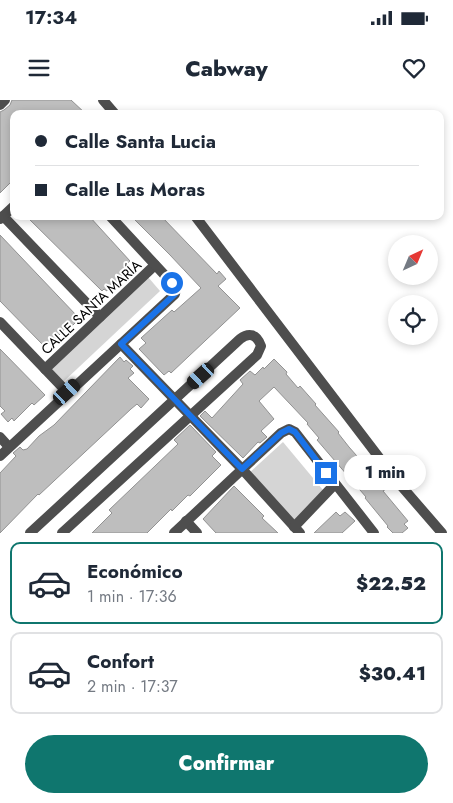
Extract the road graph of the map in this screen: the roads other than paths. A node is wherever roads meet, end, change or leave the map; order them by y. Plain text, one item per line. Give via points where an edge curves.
1 (4, 100) edge
2 (103, 100) edge
3 (0, 105) edge
4 (112, 110) edge
5 (2, 218) edge
6 (114, 220) edge
7 (198, 220) edge
8 (155, 265) junction
9 (100, 317) junction
10 (0, 322) edge
11 (121, 344) junction
12 (45, 369) junction
13 (67, 392) junction
14 (174, 400) junction
15 (190, 416) junction
16 (0, 437) edge
17 (10, 447) junction
18 (0, 456) edge
19 (242, 469) junction
20 (335, 484) junction
21 (186, 521) junction
22 (297, 530) edge
23 (30, 533) edge
24 (62, 533) edge
25 (174, 533) edge
26 (197, 533) edge
27 (374, 533) edge
28 (442, 533) edge

1 - 3 street
2 - 4 street
5 - 9 street
6 - 8 street
7 - 28 street via 396,481
8 - 9 street, CALLE SANTA MARÍA
8 - 11 street via 176,292
9 - 12 street, CALLE SANTA MARÍA
10 - 12 street
11 - 13 street
11 - 14 street
12 - 13 street
13 - 17 street
14 - 15 street
14 - 15 street via 245,336 253,334 261,346 256,355
14 - 23 street
15 - 19 street
15 - 24 street
16 - 17 street
17 - 18 street
19 - 20 street via 289,429 295,432
19 - 21 street
19 - 22 street
20 - 22 street
20 - 27 street
21 - 25 street
21 - 26 street

